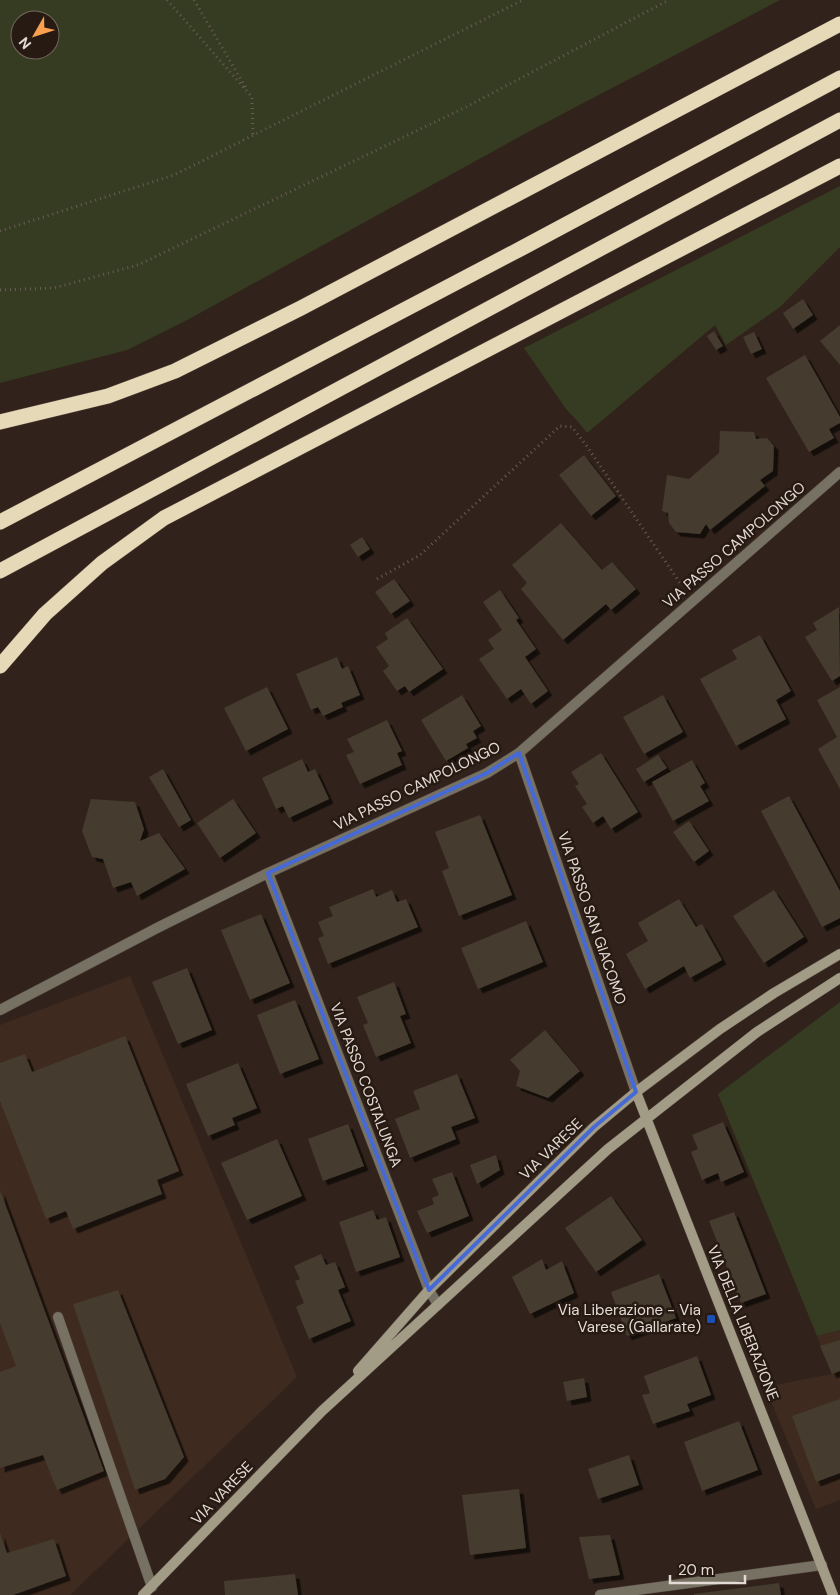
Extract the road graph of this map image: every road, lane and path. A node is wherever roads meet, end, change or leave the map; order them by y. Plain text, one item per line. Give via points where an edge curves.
1 (167, 0) edge
2 (194, 0) edge
3 (523, 0) edge
4 (669, 0) edge
5 (840, 24) edge
6 (840, 78) edge
7 (252, 97) junction
8 (840, 120) edge
9 (253, 135) junction
10 (840, 166) edge
11 (0, 231) edge
12 (0, 290) edge
13 (0, 422) edge
14 (840, 472) edge
15 (0, 522) edge
16 (0, 571) edge
17 (378, 579) dead end
18 (693, 601) junction
19 (0, 666) edge
20 (520, 753) junction
21 (268, 873) junction
22 (840, 954) edge
23 (840, 978) edge
24 (0, 1010) edge
25 (636, 1092) junction
26 (646, 1118) junction
27 (429, 1290) junction
28 (438, 1305) junction
29 (58, 1317) dead end
30 (322, 1411) junction
31 (822, 1565) junction
32 (152, 1587) junction
33 (143, 1595) edge
34 (600, 1595) edge
35 (833, 1595) edge

1 - 7 path
2 - 7 path
3 - 9 path
4 - 12 path via 466,107 138,265 54,288
5 - 13 highway via 310,304 175,371 108,396
6 - 15 highway
7 - 9 path
8 - 16 highway
9 - 11 path via 174,175
10 - 19 highway via 164,518 102,563 45,614
14 - 18 street, VIA PASSO CAMPOLONGO
17 - 18 path via 420,555 560,426 572,427 586,445
18 - 20 street, VIA PASSO CAMPOLONGO
20 - 21 street, VIA PASSO CAMPOLONGO via 487,773
20 - 25 street, VIA PASSO SAN GIACOMO
21 - 24 street, VIA PASSO CAMPOLONGO
21 - 27 street, VIA PASSO COSTALUNGA
22 - 25 main road, VIA VARESE via 720,1029
23 - 26 main road, VIA VARESE via 757,1032
25 - 26 main road, VIA DELLA LIBERAZIONE
25 - 27 main road, VIA VARESE via 594,1127
26 - 28 main road, VIA VARESE
26 - 31 main road, VIA DELLA LIBERAZIONE
27 - 28 street, VIA PASSO COSTALUNGA
27 - 30 main road, VIA VARESE
28 - 30 main road, VIA VARESE
29 - 32 street
30 - 32 main road, VIA VARESE
31 - 34 street
31 - 35 main road, VIA DELLA LIBERAZIONE
32 - 33 main road, VIA VARESE

